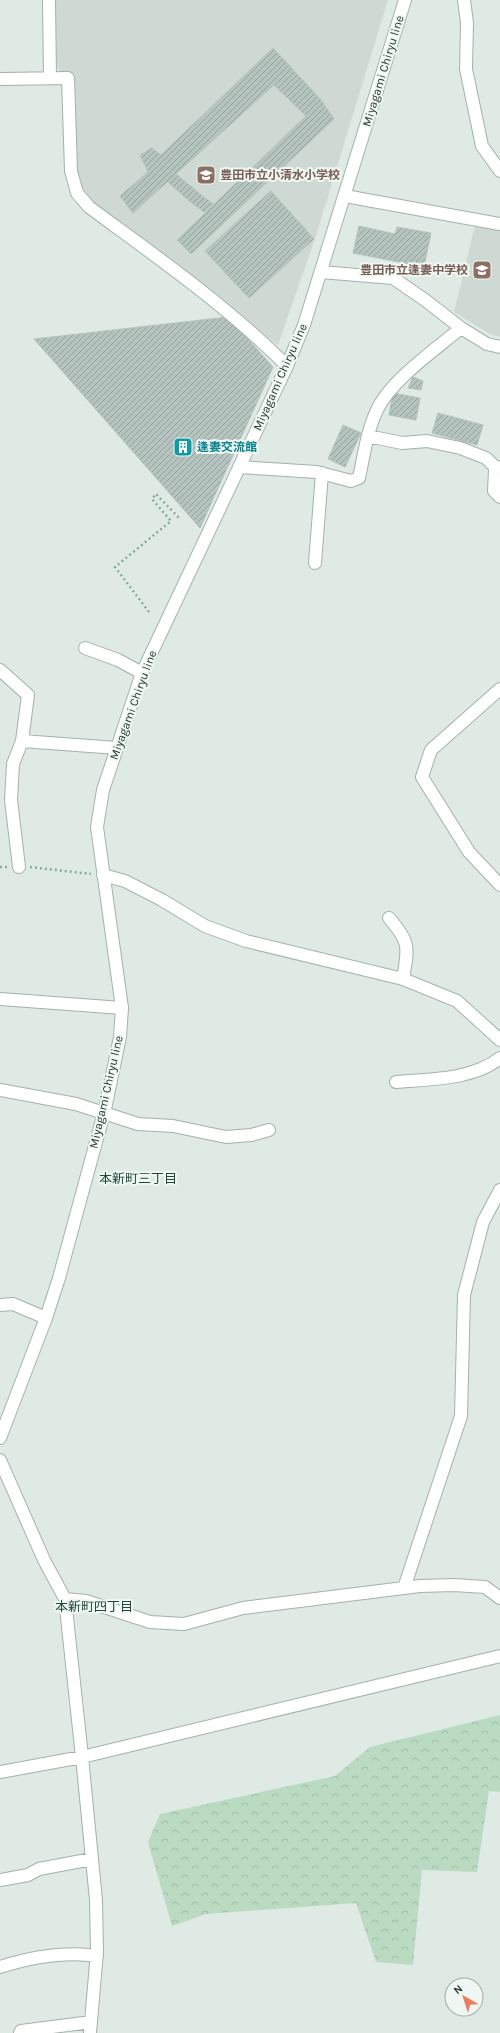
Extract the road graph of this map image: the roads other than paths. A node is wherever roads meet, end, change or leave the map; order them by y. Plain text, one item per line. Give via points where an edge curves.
1 (48, 0) edge
2 (405, 0) edge
3 (464, 0) edge
4 (50, 78) junction
5 (0, 79) edge
6 (500, 170) edge
7 (345, 196) junction
8 (500, 224) edge
9 (321, 272) junction
10 (461, 328) junction
11 (500, 347) edge
12 (287, 366) junction
13 (368, 436) junction
14 (239, 467) junction
15 (498, 468) edge
16 (322, 473) junction
17 (500, 497) edge
18 (315, 563) dead end
19 (85, 648) dead end
20 (0, 670) edge
21 (142, 673) junction
22 (500, 689) edge
23 (22, 742) junction
24 (117, 748) junction
25 (19, 867) road end
26 (103, 875) junction
27 (500, 885) edge
28 (389, 918) dead end
29 (402, 979) junction
30 (0, 999) edge
31 (122, 1008) junction
32 (500, 1040) edge
33 (500, 1058) edge
34 (396, 1082) dead end
35 (0, 1090) edge
36 (103, 1112) junction
37 (269, 1130) dead end
38 (500, 1190) edge
39 (0, 1305) edge
40 (46, 1318) junction
41 (0, 1438) edge
42 (0, 1460) edge
43 (404, 1588) junction
44 (500, 1598) edge
45 (65, 1599) junction
46 (500, 1656) edge
47 (82, 1757) junction
48 (0, 1772) edge
49 (92, 1858) junction
50 (0, 1880) edge
51 (97, 1956) junction
52 (0, 1967) edge
53 (91, 2028) edge
54 (20, 2033) edge

1 - 4 street
2 - 7 street, Miyagami Chiryu line
3 - 6 street via 467,23 466,69 480,138 482,146
4 - 5 street
4 - 12 street via 68,78 71,171 77,193 89,207 210,296
7 - 8 street
7 - 9 street, Miyagami Chiryu line
9 - 10 street via 393,278
9 - 12 street, Miyagami Chiryu line via 304,325
10 - 11 street via 487,344
10 - 13 street via 391,390 378,408
12 - 14 street, Miyagami Chiryu line
13 - 15 street via 402,443 427,441 460,448 486,458
13 - 16 street via 359,478 351,481
14 - 16 street
14 - 21 street, Miyagami Chiryu line
15 - 17 street via 494,491
16 - 18 street
19 - 21 street via 118,660
20 - 23 street via 28,695
21 - 24 street, Miyagami Chiryu line
22 - 27 street via 431,750 422,777 469,852
23 - 24 street
23 - 25 street via 13,764 11,800
24 - 26 street, Miyagami Chiryu line via 103,790 97,827
26 - 29 street via 132,885 162,900 204,926 246,941
26 - 31 street, Miyagami Chiryu line
28 - 29 street via 408,948
29 - 32 street via 457,1001
30 - 31 street
31 - 36 street, Miyagami Chiryu line via 120,1037
33 - 34 street via 478,1071
35 - 36 street via 76,1104
36 - 37 street via 138,1124 173,1126 226,1137 251,1135
36 - 40 street, Miyagami Chiryu line
38 - 43 street via 483,1222 464,1295 461,1416
39 - 40 street via 13,1304
40 - 41 street, Miyagami Chiryu line
42 - 45 street via 44,1560
43 - 44 street via 454,1584 485,1587
43 - 45 street via 243,1608 184,1624 150,1622 86,1600
45 - 47 street
46 - 47 street
47 - 48 street
47 - 49 street
49 - 50 street
49 - 51 street
51 - 52 street via 42,1956
51 - 53 street
53 - 54 street

